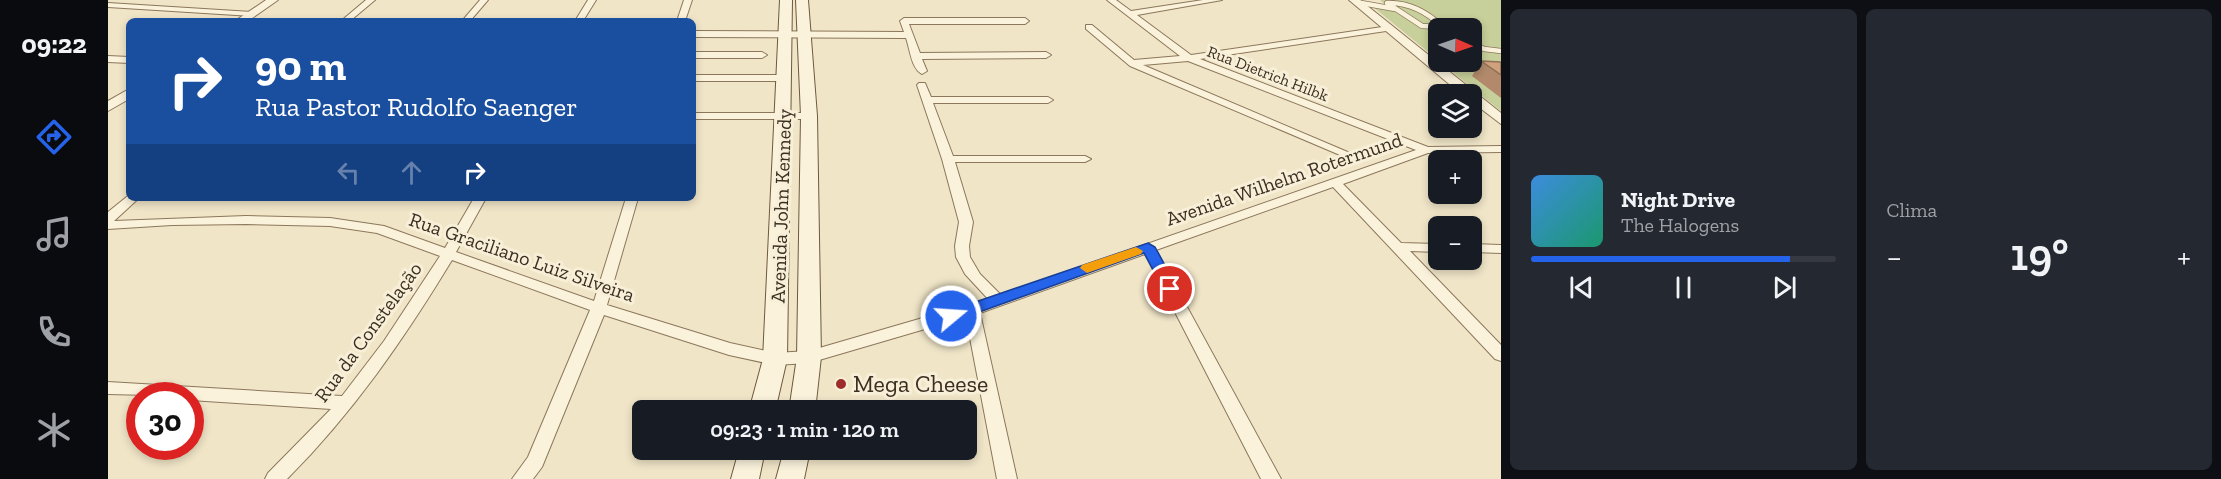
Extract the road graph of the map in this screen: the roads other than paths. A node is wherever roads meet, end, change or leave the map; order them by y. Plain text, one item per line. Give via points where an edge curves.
1 (273, 0) edge
2 (371, 0) edge
3 (484, 0) edge
4 (592, 0) edge
5 (688, 0) edge
6 (786, 0) edge
7 (802, 0) edge
8 (1111, 0) edge
9 (1218, 0) edge
10 (1355, 1) edge
11 (108, 5) edge
12 (1395, 9) junction
13 (252, 14) junction
14 (1128, 14) junction
15 (246, 18) edge
16 (349, 18) edge
17 (469, 18) edge
18 (581, 18) edge
19 (682, 18) edge
20 (1432, 18) edge
21 (1025, 21) dead end
22 (1428, 26) edge
23 (1089, 27) dead end
24 (1386, 28) junction
25 (696, 34) edge
26 (785, 34) junction
27 (805, 34) junction
28 (907, 35) junction
29 (1482, 47) edge
30 (1501, 51) edge
31 (696, 55) edge
32 (727, 55) junction
33 (762, 55) dead end
34 (1046, 55) dead end
35 (915, 56) junction
36 (1189, 58) junction
37 (108, 59) edge
38 (126, 60) edge
39 (1133, 64) junction
40 (922, 71) dead end
41 (696, 78) edge
42 (723, 78) junction
43 (785, 78) junction
44 (1456, 84) edge
45 (922, 85) dead end
46 (126, 95) edge
47 (928, 100) junction
48 (1048, 100) dead end
49 (1482, 105) edge
50 (108, 107) edge
51 (696, 116) edge
52 (809, 116) junction
53 (784, 117) junction
54 (1501, 120) edge
55 (1501, 149) edge
56 (1427, 150) junction
57 (1344, 153) dead end
58 (948, 159) junction
59 (1085, 159) dead end
60 (1334, 181) junction
61 (130, 201) edge
62 (478, 201) edge
63 (631, 201) edge
64 (108, 219) edge
65 (108, 225) edge
66 (1148, 247) junction
67 (1399, 247) junction
68 (1428, 248) edge
69 (1482, 249) edge
70 (1501, 249) edge
71 (450, 254) junction
72 (997, 300) junction
73 (599, 308) junction
74 (972, 310) junction
75 (1501, 355) edge
76 (809, 357) junction
77 (775, 359) junction
78 (108, 388) edge
79 (765, 400) edge
80 (803, 400) edge
81 (345, 403) junction
82 (750, 460) edge
83 (795, 460) edge
84 (274, 479) edge
85 (522, 479) edge
86 (745, 479) edge
87 (790, 479) edge
88 (1007, 479) edge
89 (1271, 479) edge

1 - 13 street
2 - 16 street
3 - 17 street
4 - 18 street
5 - 19 street
6 - 26 main road, Avenida John Kennedy
7 - 27 main road, Avenida John Kennedy
8 - 14 street, Rua Dietrich Hilbk
9 - 14 street
10 - 12 lane
10 - 24 street
11 - 13 street
12 - 20 lane via 1388,2 1417,5
12 - 22 lane via 1416,24
13 - 15 street
14 - 36 street, Rua Dietrich Hilbk
21 - 28 street via 904,21
23 - 39 street
24 - 36 street
24 - 44 street
25 - 26 street
26 - 27 street
26 - 43 main road, Avenida John Kennedy
27 - 28 street
27 - 52 main road, Avenida John Kennedy
28 - 35 street
29 - 30 lane
31 - 32 street
32 - 33 street
32 - 42 street
34 - 35 street
35 - 40 street
36 - 39 street
36 - 56 street, Rua Dietrich Hilbk
37 - 38 street
39 - 57 street
41 - 42 street
42 - 43 street
43 - 53 main road, Avenida John Kennedy
45 - 47 street
46 - 50 street
47 - 48 street
47 - 58 street
49 - 54 street
51 - 53 street
52 - 53 street
52 - 76 main road, Avenida John Kennedy
53 - 77 main road, Avenida John Kennedy
55 - 56 street, Avenida Wilhelm Rotermund
56 - 60 street, Avenida Wilhelm Rotermund
58 - 59 street
58 - 72 street via 966,222 962,241 964,262
60 - 66 street, Avenida Wilhelm Rotermund
60 - 67 street
61 - 64 street
62 - 71 street, Rua da Constelação
63 - 73 street
65 - 71 street, Rua Graciliano Luiz Silveira via 172,221 330,222 379,230
66 - 72 street, Avenida Wilhelm Rotermund
66 - 89 street
67 - 68 street
67 - 75 street
69 - 70 street
71 - 73 street, Rua Graciliano Luiz Silveira
71 - 81 street, Rua da Constelação via 386,352
72 - 74 street, Avenida Wilhelm Rotermund
73 - 77 street, Rua Graciliano Luiz Silveira via 729,349
73 - 85 street via 535,461
74 - 76 street, Avenida Wilhelm Rotermund
74 - 88 street
76 - 77 street, Rua Graciliano Luiz Silveira
76 - 80 main road, Avenida John Kennedy
77 - 79 main road, Avenida John Kennedy
78 - 81 street
81 - 84 street, Rua da Constelação via 326,428
82 - 86 main road
83 - 87 main road

